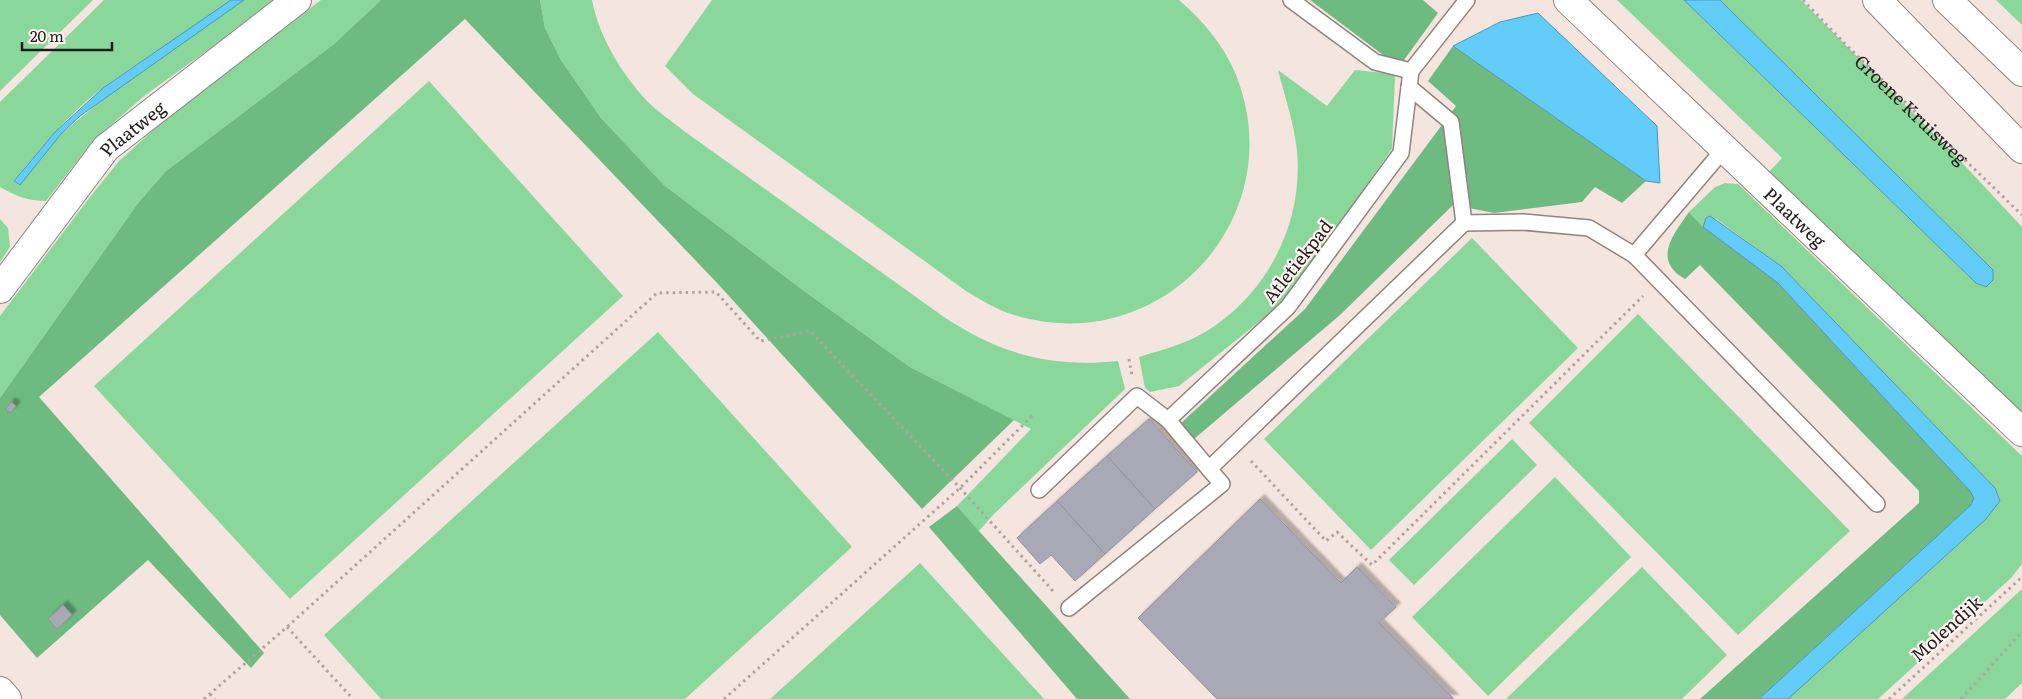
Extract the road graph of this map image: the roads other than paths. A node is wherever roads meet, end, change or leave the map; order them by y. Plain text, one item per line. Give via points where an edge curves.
1 (297, 0) edge
2 (1291, 0) edge
3 (1467, 0) edge
4 (1568, 0) edge
5 (1877, 0) edge
6 (1946, 0) edge
7 (1410, 71) junction
8 (2022, 72) edge
9 (1409, 87) junction
10 (2022, 149) edge
11 (1724, 150) junction
12 (1464, 223) junction
13 (1634, 255) junction
14 (0, 289) edge
15 (1168, 420) junction
16 (2022, 432) edge
17 (1209, 469) junction
18 (1039, 490) dead end
19 (1877, 504) dead end
20 (1069, 608) road end
21 (0, 691) edge
22 (7, 699) edge

1 - 14 street, Plaatweg via 106,148
2 - 7 lane via 1375,62
3 - 7 lane
4 - 11 street, Plaatweg
5 - 10 street
6 - 8 street
7 - 9 lane, Atletiekpad
9 - 12 lane via 1451,122
9 - 15 lane, Atletiekpad via 1401,154 1288,307
11 - 13 lane
11 - 16 street, Plaatweg
12 - 13 lane via 1523,222 1589,228
12 - 17 lane
13 - 19 lane
15 - 17 lane
15 - 18 lane via 1136,396
17 - 20 lane via 1222,484
21 - 22 street

